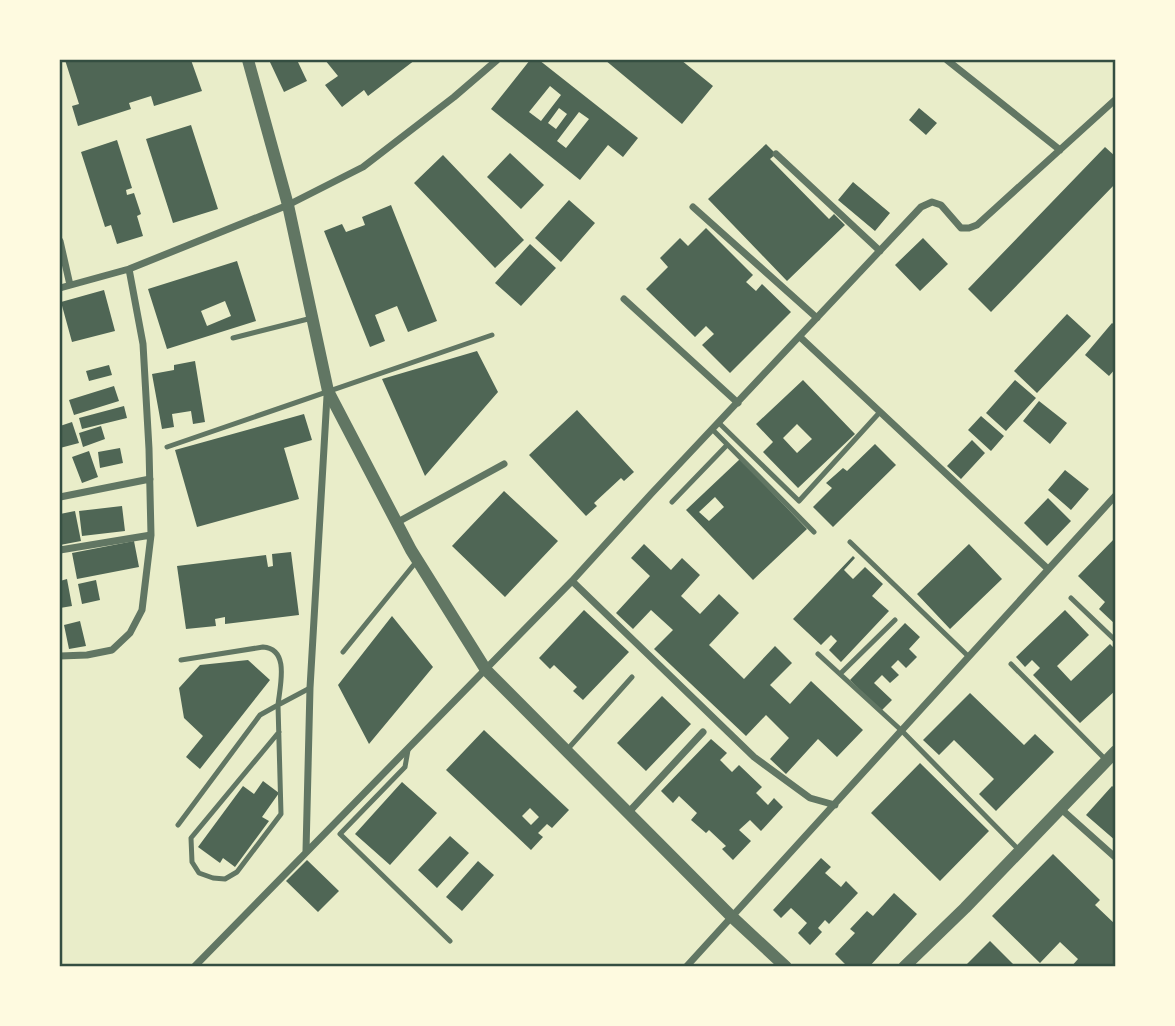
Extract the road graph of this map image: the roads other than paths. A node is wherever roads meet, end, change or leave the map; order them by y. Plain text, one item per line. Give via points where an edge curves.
1 (248, 60) edge
2 (497, 60) edge
3 (947, 60) edge
4 (1115, 99) edge
5 (1060, 149) junction
6 (776, 154) dead end
7 (288, 205) junction
8 (693, 207) dead end
9 (60, 241) edge
10 (880, 251) junction
11 (129, 269) junction
12 (70, 285) junction
13 (60, 288) edge
14 (624, 299) dead end
15 (312, 318) junction
16 (817, 318) junction
17 (492, 335) dead end
18 (800, 337) junction
19 (233, 338) dead end
20 (328, 391) junction
21 (738, 403) junction
22 (880, 412) junction
23 (719, 423) junction
24 (712, 429) junction
25 (727, 445) junction
26 (167, 447) dead end
27 (504, 464) dead end
28 (150, 479) junction
29 (1115, 495) edge
30 (60, 497) edge
31 (672, 502) dead end
32 (396, 523) junction
33 (814, 532) dead end
34 (151, 535) junction
35 (850, 542) dead end
36 (60, 550) edge
37 (417, 560) junction
38 (1048, 569) junction
39 (572, 581) junction
40 (1071, 598) dead end
41 (895, 620) dead end
42 (1115, 641) edge
43 (343, 652) dead end
44 (818, 654) dead end
45 (60, 656) edge
46 (968, 656) junction
47 (181, 660) dead end
48 (1011, 664) dead end
49 (486, 670) junction
50 (840, 674) junction
51 (632, 677) dead end
52 (310, 688) junction
53 (278, 705) junction
54 (901, 730) junction
55 (279, 732) junction
56 (703, 732) dead end
57 (408, 750) junction
58 (566, 751) junction
59 (1111, 755) edge
60 (835, 805) junction
61 (1060, 808) junction
62 (628, 813) junction
63 (178, 825) dead end
64 (1019, 850) junction
65 (306, 851) junction
66 (1115, 858) edge
67 (731, 916) junction
68 (450, 942) dead end
69 (194, 967) edge
70 (686, 967) edge
71 (786, 967) edge
72 (904, 967) edge

1 - 7 street
2 - 7 street via 363,167
3 - 5 street
4 - 5 street
5 - 10 street via 977,225 961,228 941,205 932,202 921,207
6 - 10 street
7 - 11 street
7 - 15 street
8 - 16 street
9 - 12 street
10 - 16 street
11 - 12 street
11 - 28 street via 143,344
12 - 13 street
14 - 21 street
15 - 19 lane
15 - 20 street
16 - 18 street
17 - 20 lane
18 - 21 street
18 - 22 street
20 - 26 lane
20 - 32 street
20 - 52 street
21 - 23 street
22 - 23 lane via 799,501
22 - 38 street
23 - 24 street
24 - 25 lane
24 - 39 street
25 - 31 lane
25 - 33 lane
27 - 32 street
28 - 30 street
28 - 34 street
29 - 38 street
32 - 37 street
34 - 36 street
34 - 45 street via 142,610 130,633 112,650
35 - 46 lane
37 - 43 lane
37 - 49 street
38 - 46 street
39 - 49 street
39 - 60 street via 754,757 810,798
40 - 42 lane
41 - 50 lane
44 - 50 lane
46 - 54 street
47 - 53 lane via 272,647 281,661
48 - 59 lane
49 - 57 street
49 - 58 street
50 - 54 lane
51 - 58 lane
52 - 53 lane
52 - 65 street
53 - 55 lane
53 - 63 lane via 260,715
54 - 60 street
54 - 64 lane
55 - 55 lane via 281,814 232,876 212,878 199,873 192,862 191,838
56 - 62 street
57 - 65 street
57 - 68 lane via 405,767 340,834
58 - 62 street
59 - 61 street
60 - 67 street
61 - 64 street
61 - 66 street
62 - 67 street
64 - 72 street
65 - 69 street
67 - 70 street
67 - 71 street

